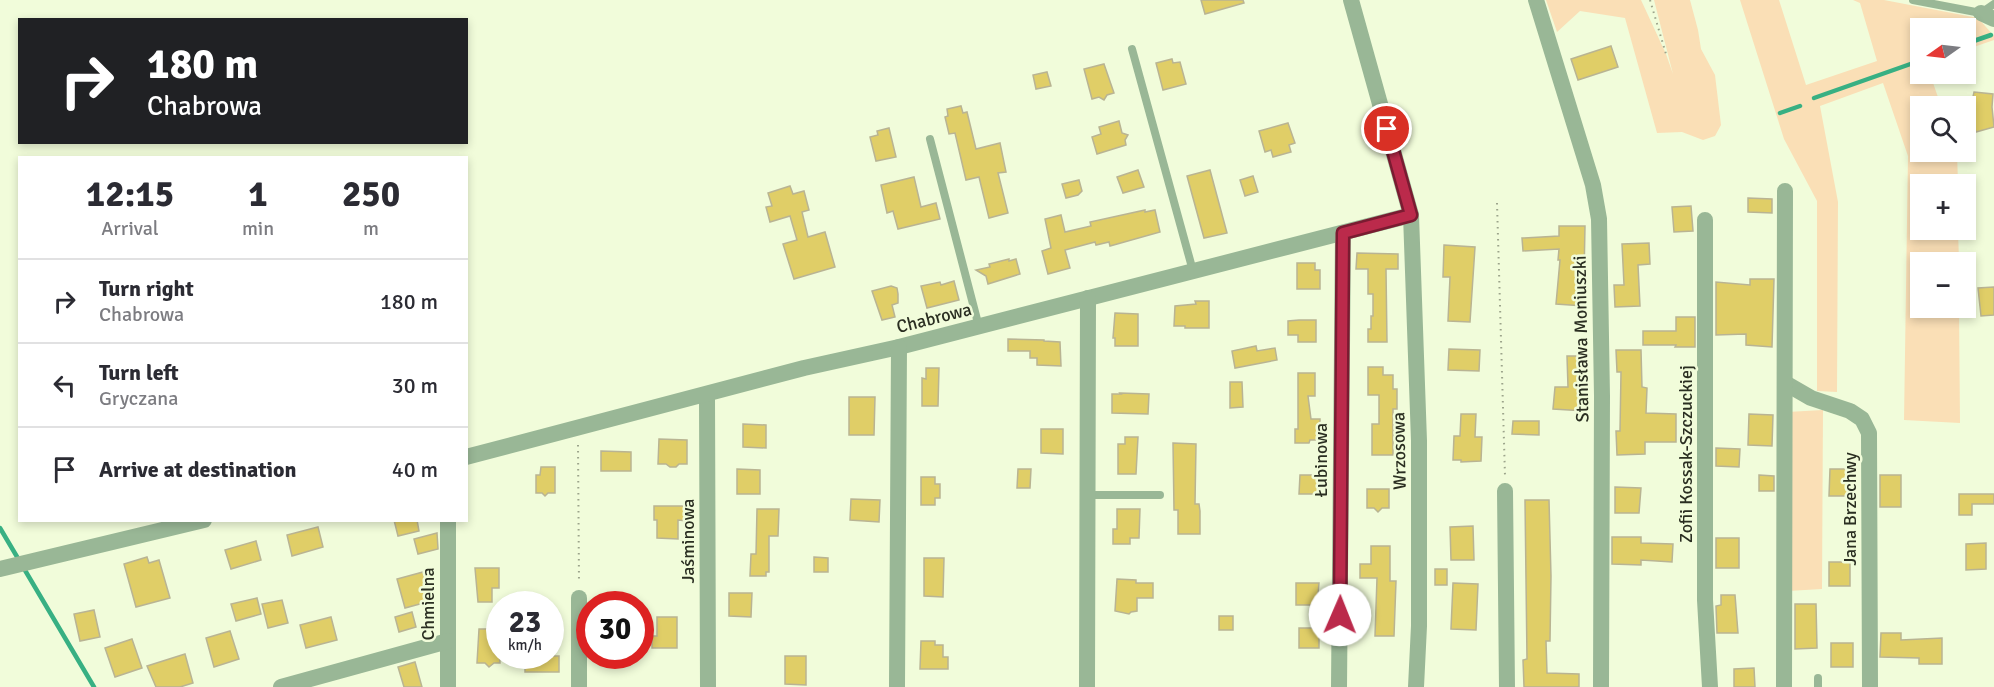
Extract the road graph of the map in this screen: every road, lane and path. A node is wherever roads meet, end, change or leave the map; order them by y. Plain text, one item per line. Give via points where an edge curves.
1 (1351, 0) edge
2 (1536, 0) edge
3 (1650, 0) edge
4 (1913, 0) edge
5 (1990, 12) edge
6 (1132, 49) dead end
7 (1666, 54) dead end
8 (930, 139) dead end
9 (1785, 191) dead end
10 (1497, 203) dead end
11 (1411, 215) junction
12 (1705, 220) dead end
13 (1343, 233) junction
14 (1193, 271) junction
15 (1088, 298) junction
16 (979, 327) junction
17 (899, 347) junction
18 (1785, 383) junction
19 (707, 395) junction
20 (578, 427) junction
21 (468, 457) edge
22 (1505, 491) joint
23 (1087, 495) junction
24 (1160, 495) dead end
25 (196, 522) edge
26 (448, 522) edge
27 (0, 569) edge
28 (579, 591) edge
29 (448, 641) junction
30 (579, 669) edge
31 (281, 687) edge
32 (448, 687) edge
33 (579, 687) edge
34 (708, 687) edge
35 (897, 687) edge
36 (1087, 687) edge
37 (1339, 687) edge
38 (1416, 687) edge
39 (1507, 687) edge
40 (1601, 687) edge
41 (1710, 687) edge
42 (1784, 687) edge
43 (1870, 687) edge

1 - 11 street, Wrzosowa
2 - 40 street, Stanisława Moniuszki via 1593,185 1599,219
3 - 7 path
4 - 5 lane
6 - 14 lane
8 - 16 lane
9 - 18 street
10 - 22 path
11 - 13 street, Chabrowa
11 - 38 street, Wrzosowa via 1419,441
12 - 41 street, Zofii Kossak-Szczuckiej via 1705,600
13 - 14 street, Chabrowa
13 - 37 street, Łubinowa
14 - 15 street, Chabrowa
15 - 16 street, Chabrowa
15 - 23 street
16 - 17 street, Chabrowa
17 - 19 street, Chabrowa
17 - 35 street
18 - 42 street
18 - 43 street, Jana Brzechwy via 1862,418 1869,433
19 - 20 street, Chabrowa
19 - 34 street, Jaśminowa
20 - 21 street, Chabrowa
20 - 28 path
22 - 39 street
23 - 24 lane
23 - 36 street
25 - 27 street
26 - 29 street, Chmielna
29 - 31 street
29 - 32 street, Chmielna
30 - 33 street

